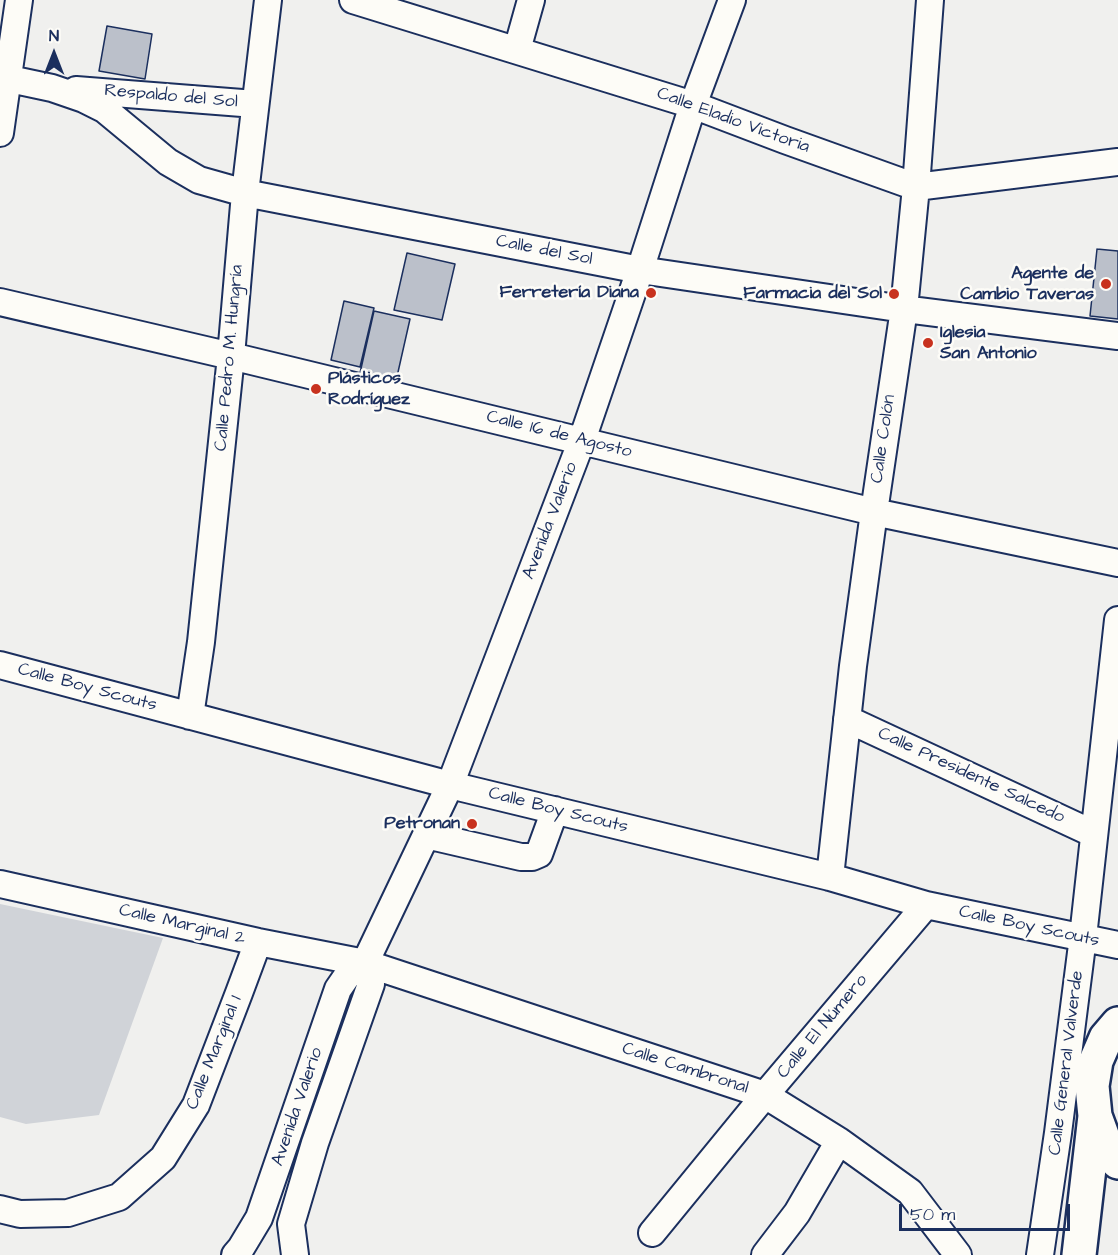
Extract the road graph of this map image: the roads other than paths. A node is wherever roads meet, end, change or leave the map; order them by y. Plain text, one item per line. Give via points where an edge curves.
1 (19, 0) edge
2 (268, 0) edge
3 (353, 0) edge
4 (531, 0) edge
5 (732, 0) edge
6 (930, 0) edge
7 (426, 11) edge
8 (517, 50) junction
9 (4, 78) edge
10 (52, 88) junction
11 (255, 104) junction
12 (693, 105) junction
13 (0, 134) edge
14 (1118, 162) edge
15 (916, 187) junction
16 (245, 193) junction
17 (640, 270) junction
18 (0, 302) edge
19 (904, 309) junction
20 (1118, 336) edge
21 (231, 356) junction
22 (582, 440) junction
23 (873, 512) junction
24 (1118, 563) edge
25 (1118, 620) edge
26 (0, 665) edge
27 (190, 716) junction
28 (847, 719) junction
29 (450, 785) junction
30 (555, 810) junction
31 (1094, 834) junction
32 (426, 835) junction
33 (830, 877) junction
34 (0, 884) edge
35 (926, 905) junction
36 (1083, 937) junction
37 (258, 942) junction
38 (1118, 945) edge
39 (365, 963) junction
40 (1118, 1024) edge
41 (765, 1095) junction
42 (1095, 1116) junction
43 (839, 1141) junction
44 (1118, 1162) edge
45 (0, 1209) edge
46 (652, 1233) dead end
47 (235, 1255) edge
48 (295, 1255) edge
49 (765, 1255) edge
50 (958, 1255) edge
51 (1040, 1255) edge
52 (1079, 1255) edge

1 - 9 street
2 - 11 street, Calle Pedro M. Hungría
3 - 7 street, Calle Eladio Victoria
4 - 8 street
5 - 12 street, Avenida Valerio
6 - 15 street, Calle Colón
7 - 8 street, Calle Eladio Victoria
8 - 12 street, Calle Eladio Victoria
9 - 10 street, Calle del Sol
9 - 13 street
10 - 11 street, Respaldo del Sol
10 - 16 street, Calle del Sol via 104,109 168,162 199,180
11 - 16 street, Calle Pedro M. Hungría
12 - 15 street, Calle Eladio Victoria
12 - 17 street, Avenida Valerio
14 - 15 street, Calle Eladio Victoria
15 - 19 street, Calle Colón
16 - 17 street, Calle del Sol
16 - 21 street, Calle Pedro M. Hungría
17 - 19 street, Calle del Sol
17 - 22 street, Avenida Valerio
18 - 21 street, Calle 16 de Agosto
19 - 20 street, Calle del Sol
19 - 23 street, Calle Colón
21 - 22 street, Calle 16 de Agosto
21 - 27 street, Calle Pedro M. Hungría
22 - 23 street, Calle 16 de Agosto
22 - 29 street, Avenida Valerio
23 - 24 street, Calle 16 de Agosto
23 - 28 street, Calle Colón
25 - 31 street, Calle General Valverde
26 - 27 street, Calle Boy Scouts
27 - 29 street, Calle Boy Scouts
28 - 31 street, Calle Presidente Salcedo
28 - 33 street, Calle Colón
29 - 30 street, Calle Boy Scouts
29 - 32 street, Avenida Valerio
30 - 32 street via 539,854 532,857
30 - 33 street, Calle Boy Scouts
31 - 36 street, Calle General Valverde
32 - 39 street, Avenida Valerio
33 - 35 street, Calle Boy Scouts
34 - 37 street, Calle Marginal 2
35 - 36 street, Calle Boy Scouts
35 - 41 street, Calle El Número
36 - 38 street, Calle Boy Scouts
36 - 51 street, Calle General Valverde
37 - 39 street, Calle Marginal 2
37 - 45 street, Calle Marginal 1 via 196,1105 163,1158 119,1197 68,1213 20,1214
39 - 41 street, Calle Cambronal
39 - 47 street, Avenida Valerio via 346,976 338,989 259,1218
39 - 48 street, Avenida Valerio via 371,984 291,1224
40 - 42 main road via 1106,1038 1096,1061 1092,1086
41 - 43 street, Calle Cambronal
41 - 46 street, Calle El Número
42 - 44 main road via 1106,1146
42 - 52 main road
43 - 49 street via 797,1212
43 - 50 street, Calle Cambronal via 910,1192

